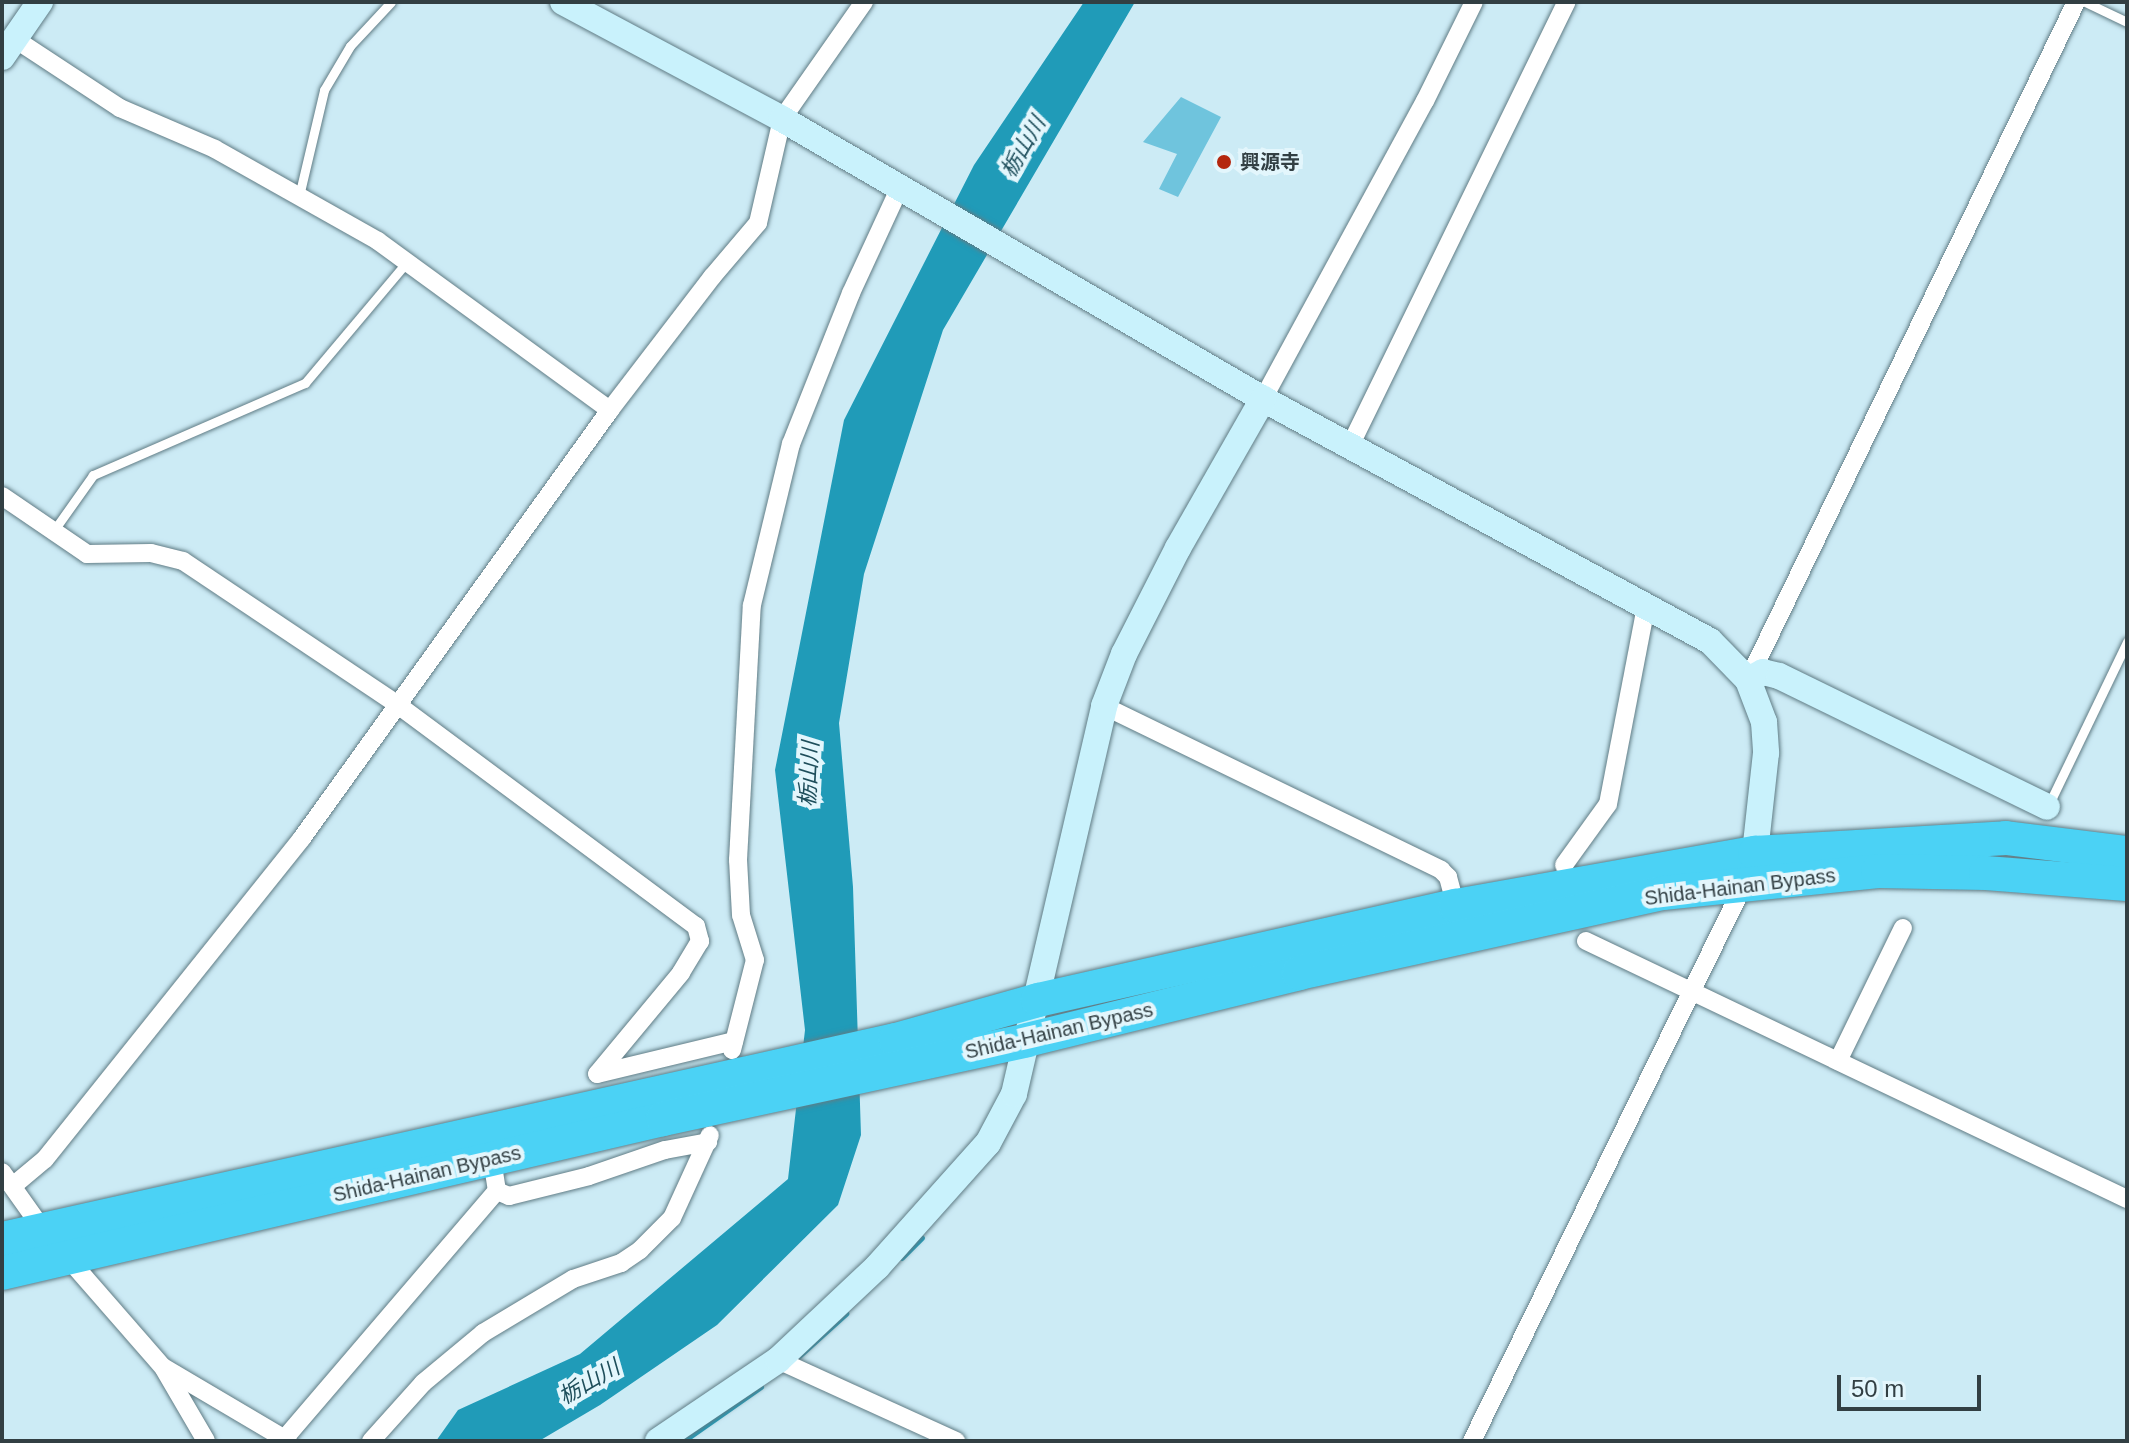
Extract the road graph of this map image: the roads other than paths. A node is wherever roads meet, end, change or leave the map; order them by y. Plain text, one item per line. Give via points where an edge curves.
1 (40, 2) edge
2 (391, 2) edge
3 (563, 2) edge
4 (864, 2) edge
5 (1474, 2) edge
6 (1567, 2) edge
7 (2076, 2) edge
8 (2085, 2) edge
9 (2127, 22) edge
10 (8, 48) edge
11 (782, 119) junction
12 (905, 192) junction
13 (299, 196) junction
14 (407, 262) junction
15 (1263, 399) junction
16 (610, 410) junction
17 (1351, 444) junction
18 (2, 496) edge
19 (52, 533) junction
20 (1646, 606) junction
21 (2127, 642) edge
22 (1748, 680) junction
23 (398, 705) junction
24 (1104, 706) junction
25 (2047, 807) joint
26 (2127, 853) edge
27 (1564, 865) dead end
28 (1749, 868) junction
29 (2127, 884) edge
30 (1456, 906) junction
31 (1903, 928) dead end
32 (1586, 941) dead end
33 (1694, 991) junction
34 (1038, 1000) junction
35 (1027, 1040) junction
36 (897, 1054) junction
37 (1838, 1061) junction
38 (781, 1080) junction
39 (494, 1175) junction
40 (8, 1179) edge
41 (2127, 1199) edge
42 (42, 1229) junction
43 (2, 1239) edge
44 (67, 1258) junction
45 (2, 1273) edge
46 (787, 1364) junction
47 (163, 1367) junction
48 (286, 1440) edge
49 (206, 1441) edge
50 (371, 1441) edge
51 (658, 1441) edge
52 (956, 1441) edge
53 (1472, 1441) edge

1 - 10 street
2 - 13 lane via 350,46 324,90
3 - 11 street
4 - 11 street
5 - 15 street
6 - 17 street
7 - 22 street
8 - 9 lane
10 - 13 street
11 - 12 street
11 - 16 street via 758,223
12 - 15 street
12 - 23 street via 851,293 791,444 752,605 738,860 741,915 755,960 733,1045 597,1074 681,973 700,941 696,926
13 - 14 street
14 - 16 street
14 - 19 lane via 305,383 93,475
15 - 17 street
15 - 24 street via 1178,548
16 - 23 street
17 - 20 street
18 - 19 street
19 - 23 street via 87,554 151,553 183,561
20 - 22 street via 1710,641
20 - 27 street via 1608,804
21 - 25 lane
22 - 25 street via 1763,672 1779,676
22 - 28 street via 1764,722 1766,753
23 - 40 street via 302,838 45,1159
24 - 30 street via 1441,870
24 - 34 street
26 - 28 highway, Shida-Hainan Bypass via 2006,838
28 - 29 highway, Shida-Hainan Bypass via 1986,873
28 - 30 highway, Shida-Hainan Bypass
28 - 33 street
28 - 35 highway, Shida-Hainan Bypass via 1663,893
30 - 34 highway, Shida-Hainan Bypass
31 - 37 street
32 - 33 street
33 - 37 street
33 - 53 street
34 - 35 street
34 - 36 highway, Shida-Hainan Bypass
35 - 36 highway, Shida-Hainan Bypass
35 - 46 street via 1014,1094 988,1143
36 - 38 highway, Shida-Hainan Bypass
37 - 41 street
38 - 39 highway, Shida-Hainan Bypass
38 - 42 highway, Shida-Hainan Bypass
39 - 44 highway, Shida-Hainan Bypass
39 - 48 street
39 - 50 street via 509,1196 709,1138 672,1218 640,1250 621,1263 573,1279 483,1333 423,1383
40 - 42 street
42 - 43 highway, Shida-Hainan Bypass
42 - 44 street
44 - 45 highway, Shida-Hainan Bypass
44 - 47 street
46 - 51 street
46 - 52 street
47 - 48 street
47 - 49 street

